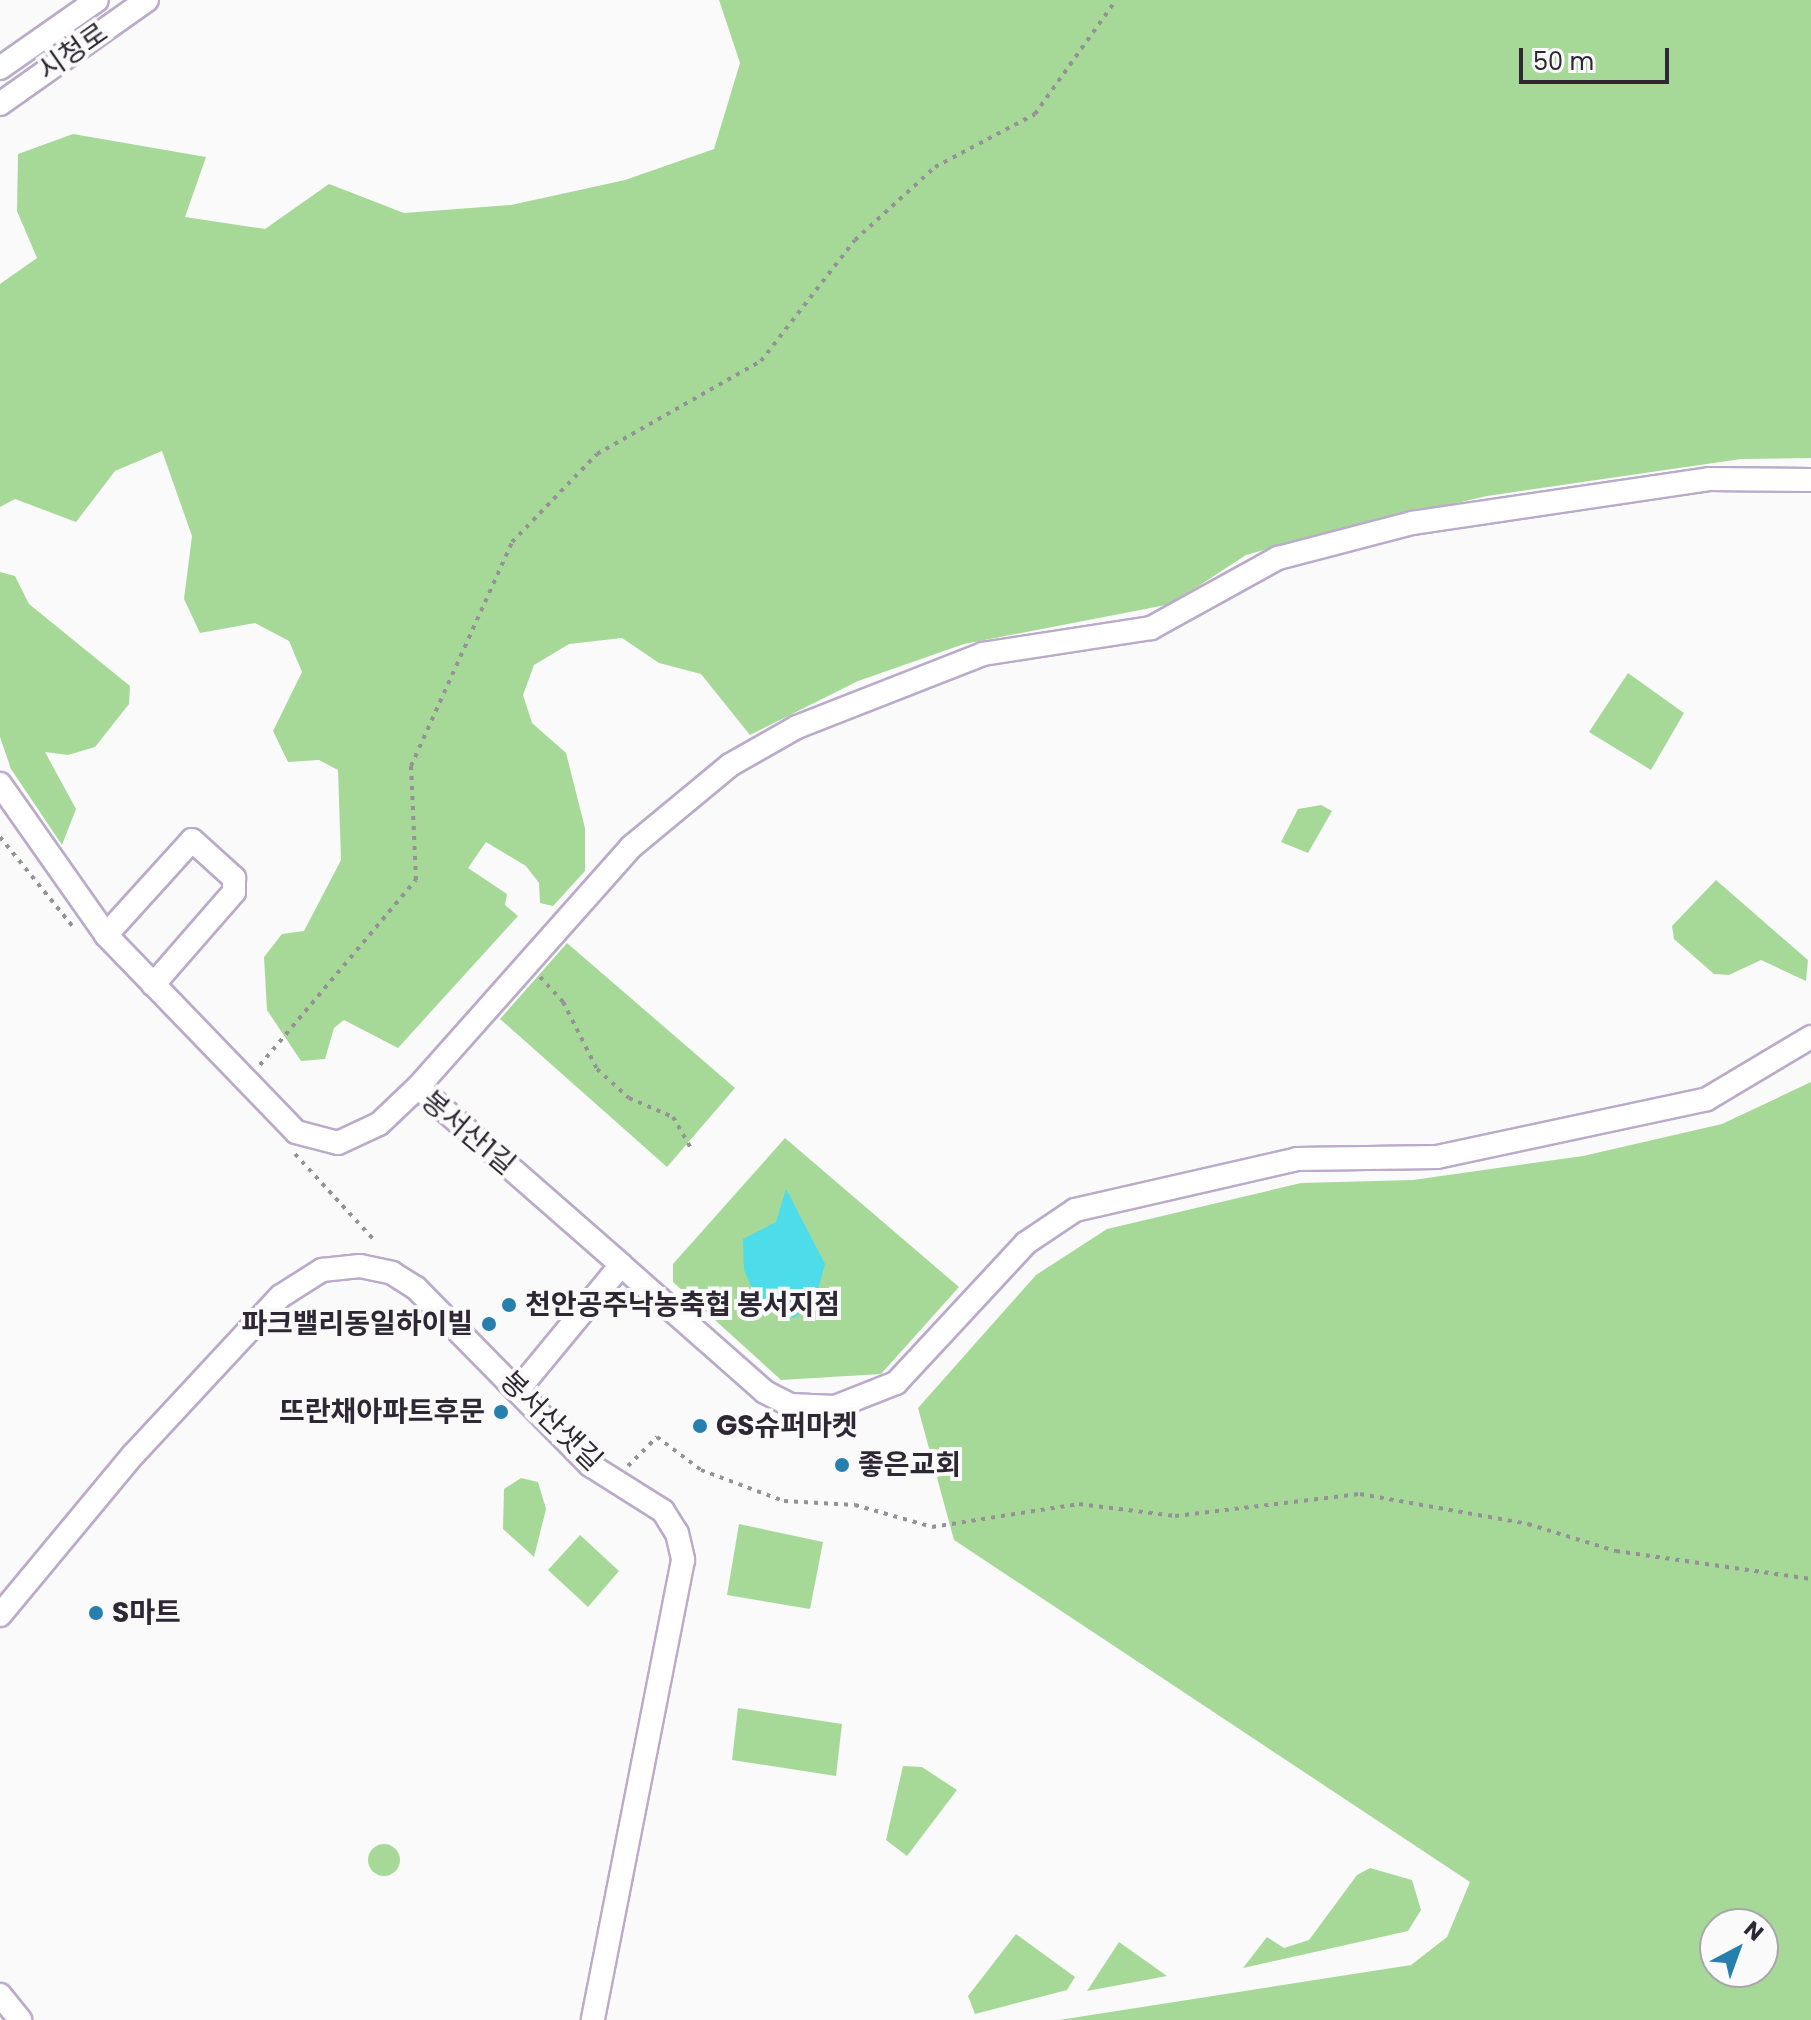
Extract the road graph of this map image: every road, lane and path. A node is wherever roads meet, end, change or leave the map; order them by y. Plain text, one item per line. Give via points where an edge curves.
1 (97, 0) edge
2 (147, 0) edge
3 (1116, 0) edge
4 (0, 68) edge
5 (0, 104) edge
6 (1811, 480) edge
7 (0, 784) edge
8 (106, 935) junction
9 (532, 970) dead end
10 (153, 985) junction
11 (1811, 1037) edge
12 (258, 1066) dead end
13 (418, 1087) junction
14 (692, 1150) dead end
15 (621, 1265) junction
16 (517, 1391) junction
17 (615, 1460) dead end
18 (1811, 1579) edge
19 (0, 1615) edge
20 (0, 1995) edge
21 (0, 2006) edge
22 (11, 2020) edge
23 (20, 2020) edge
24 (593, 2020) edge

1 - 4 street, 시청로
2 - 5 street, 시청로
3 - 12 path via 1035,114 935,167 855,240 761,361 597,454 512,542 411,766 416,880
6 - 13 street via 1709,479 1412,523 1278,558 1151,628 983,654 797,727 730,765 631,847
7 - 8 street, 봉서산1길
8 - 10 street, 봉서산1길
8 - 10 street via 192,840 234,878 234,892
9 - 14 path via 563,1002 597,1069 629,1098 673,1117
10 - 13 street, 봉서산1길 via 296,1132 338,1143 379,1124
11 - 15 street, 봉서산1길 via 1707,1099 1437,1157 1297,1159 1075,1210 1026,1243 896,1383 835,1407 790,1405 765,1392
13 - 15 street, 봉서산1길
15 - 16 street
16 - 19 street, 봉서산샛길 via 392,1273 322,1270 281,1296 229,1350
16 - 24 street, 봉서산샛길 via 590,1465 663,1511 683,1560
17 - 18 path via 625,1468 657,1437 701,1470 784,1501 855,1505 932,1527 1079,1504 1175,1516 1360,1494 1528,1524 1616,1551
20 - 23 street
21 - 22 street

